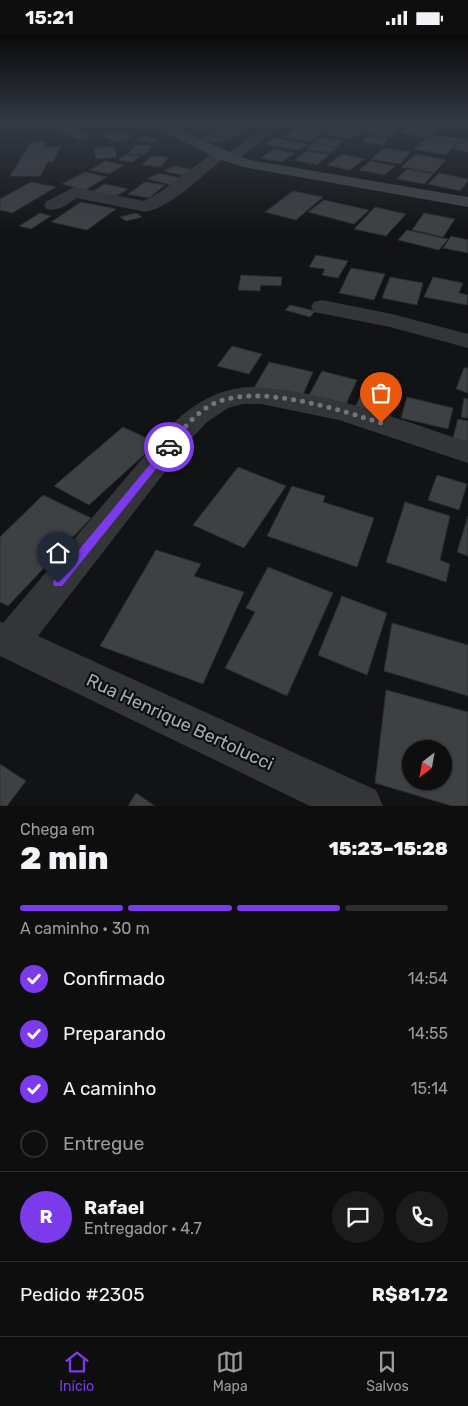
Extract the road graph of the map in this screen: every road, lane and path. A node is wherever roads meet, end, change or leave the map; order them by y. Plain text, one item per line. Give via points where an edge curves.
1 (220, 160) edge
2 (240, 160) edge
3 (468, 202) edge
4 (53, 205) dead end
5 (322, 307) dead end
6 (468, 341) edge
7 (468, 453) edge
8 (5, 641) edge
9 (360, 806) edge

1 - 4 street via 146,207 74,192
2 - 3 street
5 - 6 street
7 - 8 street via 365,418 299,402 249,396 222,401 198,414 179,434
8 - 9 street, Rua Henrique Bertolucci

